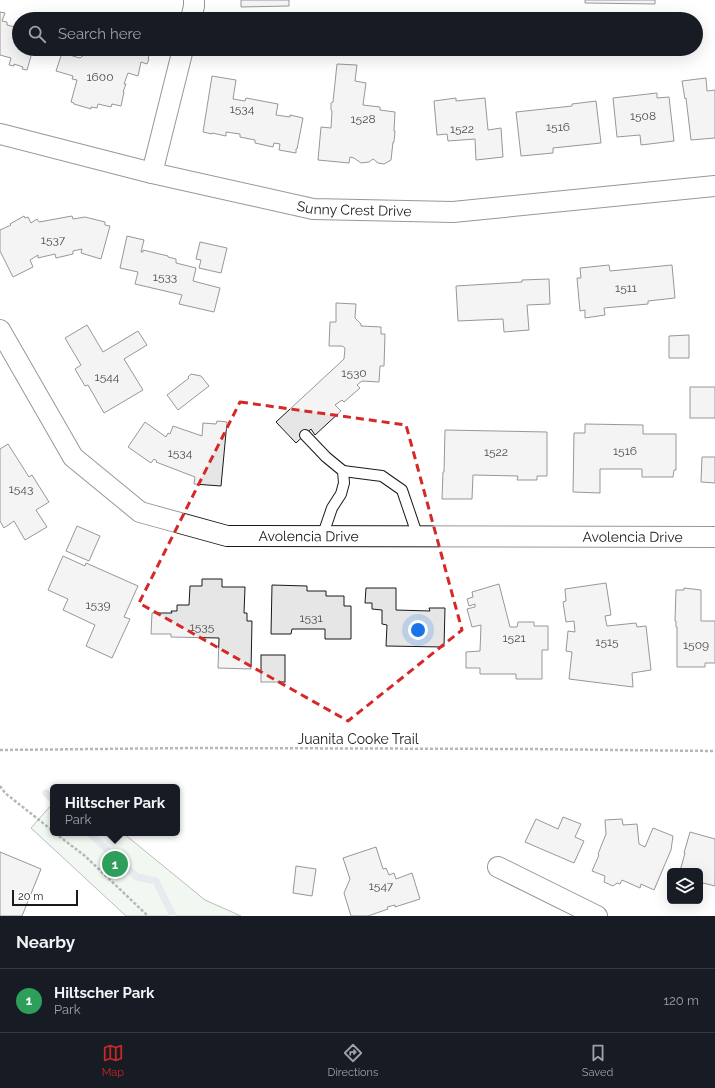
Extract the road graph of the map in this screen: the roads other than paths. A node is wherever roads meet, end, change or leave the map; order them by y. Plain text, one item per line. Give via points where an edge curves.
1 (194, 0) edge
2 (192, 12) edge
3 (181, 56) edge
4 (0, 134) edge
5 (152, 173) junction
6 (715, 186) edge
7 (0, 330) edge
8 (305, 435) dead end
9 (344, 471) junction
10 (322, 536) junction
11 (418, 537) junction
12 (715, 537) edge
13 (498, 867) dead end
14 (597, 916) edge

1 - 2 street
3 - 5 street
4 - 5 street, Sunny Crest Drive
5 - 6 street, Sunny Crest Drive via 313,210 453,212
7 - 10 street, Avolencia Drive via 73,457 140,512 227,536
8 - 9 lane
9 - 10 lane via 341,494 332,508
9 - 11 lane via 382,476 402,490
10 - 11 street, Avolencia Drive
11 - 12 street, Avolencia Drive
13 - 14 street

